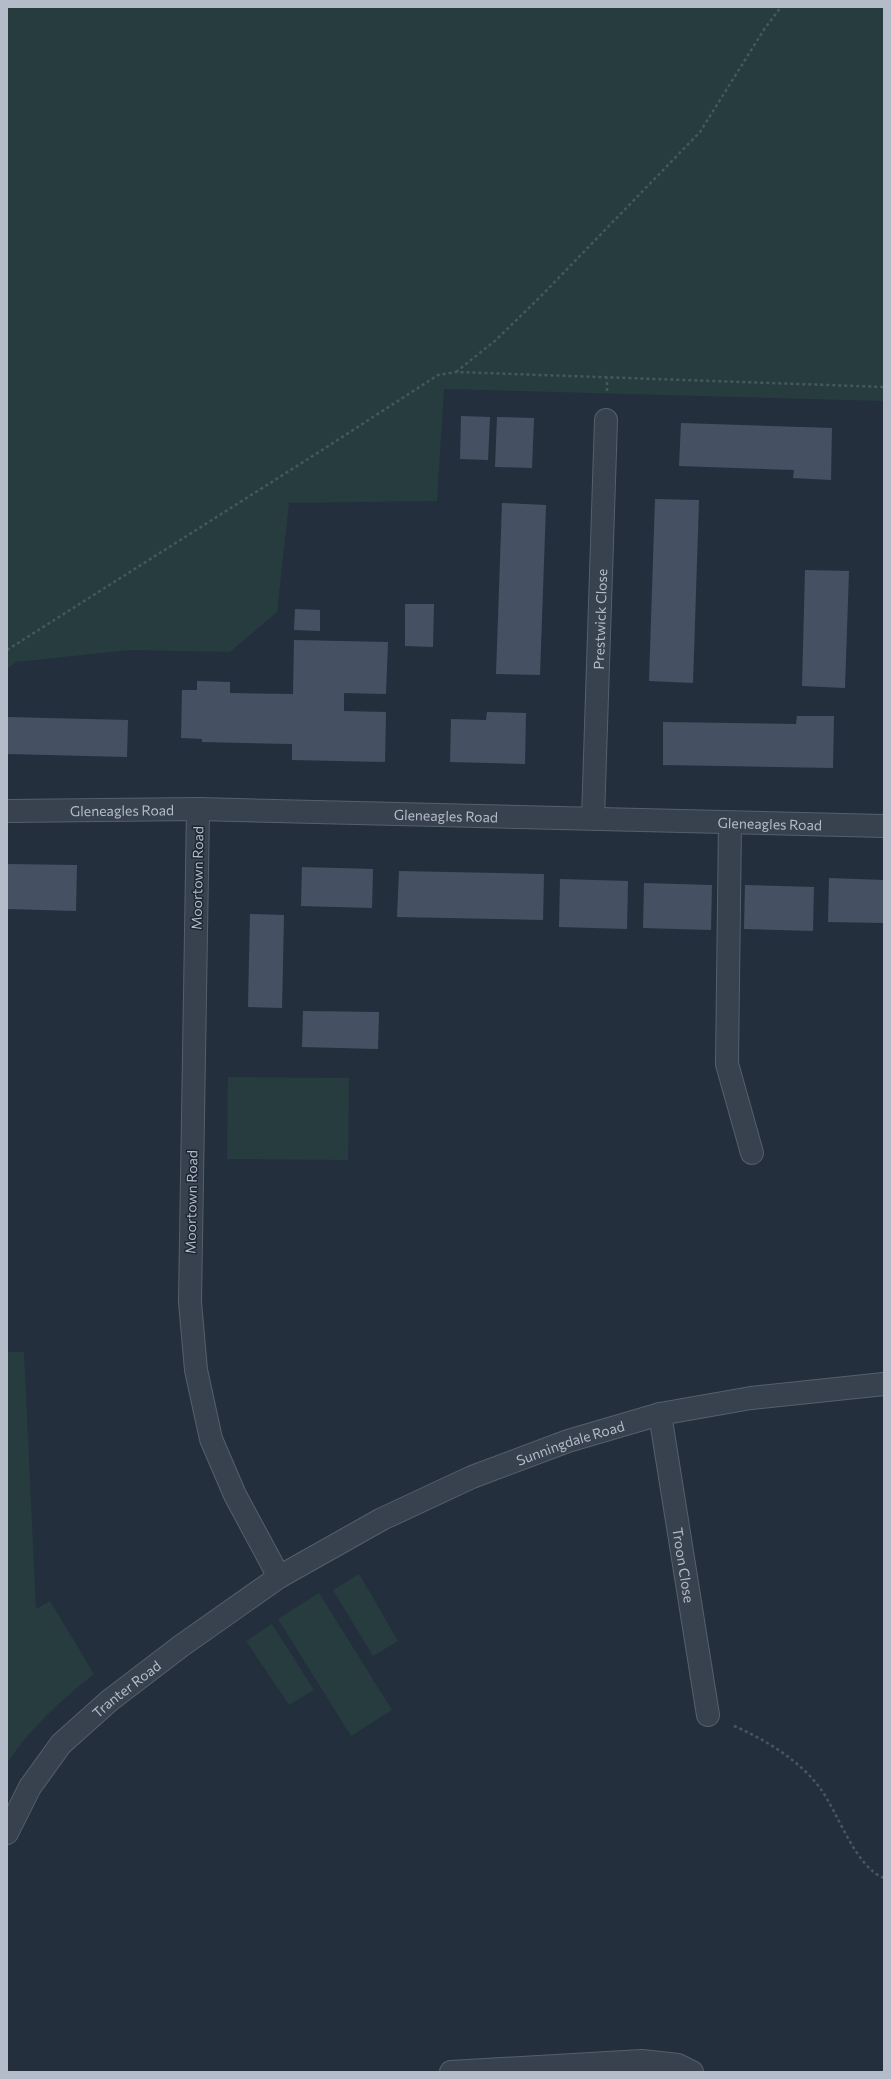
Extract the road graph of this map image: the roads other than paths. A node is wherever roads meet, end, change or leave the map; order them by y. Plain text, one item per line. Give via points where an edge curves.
1 (606, 420) dead end
2 (198, 809) junction
3 (7, 812) edge
4 (592, 818) junction
5 (730, 822) junction
6 (884, 826) edge
7 (752, 1153) dead end
8 (884, 1384) edge
9 (660, 1414) junction
10 (279, 1577) junction
11 (708, 1715) road end
12 (8, 1828) edge
13 (451, 2072) edge
14 (692, 2072) edge

1 - 4 street, Prestwick Close
2 - 3 street, Gleneagles Road
2 - 4 street, Gleneagles Road
2 - 10 street, Moortown Road via 190,1302 196,1370 211,1439 235,1494
4 - 5 street, Gleneagles Road
5 - 6 street, Gleneagles Road
5 - 7 street via 727,1064
8 - 9 street, Sunningdale Road via 751,1398
9 - 10 street, Sunningdale Road via 568,1441 472,1477 382,1520
9 - 11 street, Troon Close
10 - 12 street, Tranter Road via 181,1646 109,1701 61,1744 30,1787
13 - 14 street via 642,2061 678,2065

